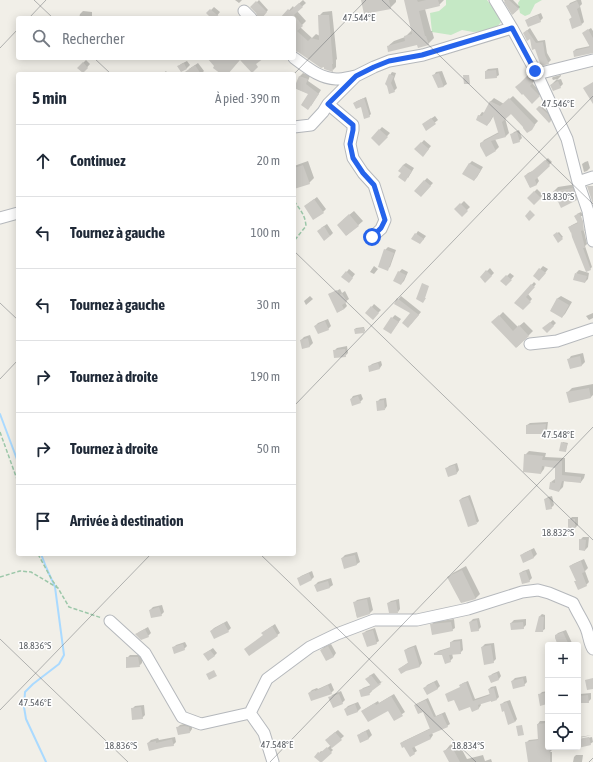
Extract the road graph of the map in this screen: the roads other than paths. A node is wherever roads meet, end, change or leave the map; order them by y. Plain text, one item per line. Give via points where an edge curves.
1 (499, 1) edge
2 (512, 28) junction
3 (296, 59) edge
4 (593, 60) edge
5 (537, 74) junction
6 (356, 76) junction
7 (328, 104) junction
8 (296, 127) edge
9 (593, 177) edge
10 (578, 182) junction
11 (16, 214) edge
12 (0, 218) edge
13 (372, 237) dead end
14 (593, 242) edge
15 (593, 329) edge
16 (530, 344) dead end
17 (110, 621) road end
18 (593, 649) edge
19 (250, 713) junction
20 (273, 762) edge

1 - 2 street
2 - 5 street
2 - 6 street via 422,55 389,61
3 - 6 street via 321,76 337,79
4 - 5 street
5 - 10 street via 567,139
6 - 7 street
7 - 8 street via 311,125
7 - 13 street via 353,125 350,144 353,158 374,185 384,215 385,220 381,228
9 - 10 street
10 - 14 street via 588,211
11 - 12 street
15 - 16 street via 557,341
17 - 19 street via 145,652 182,717 201,724
18 - 19 street via 573,603 538,590 522,592 468,609 417,620 374,620 337,634 310,647 267,679
19 - 20 street via 264,733

